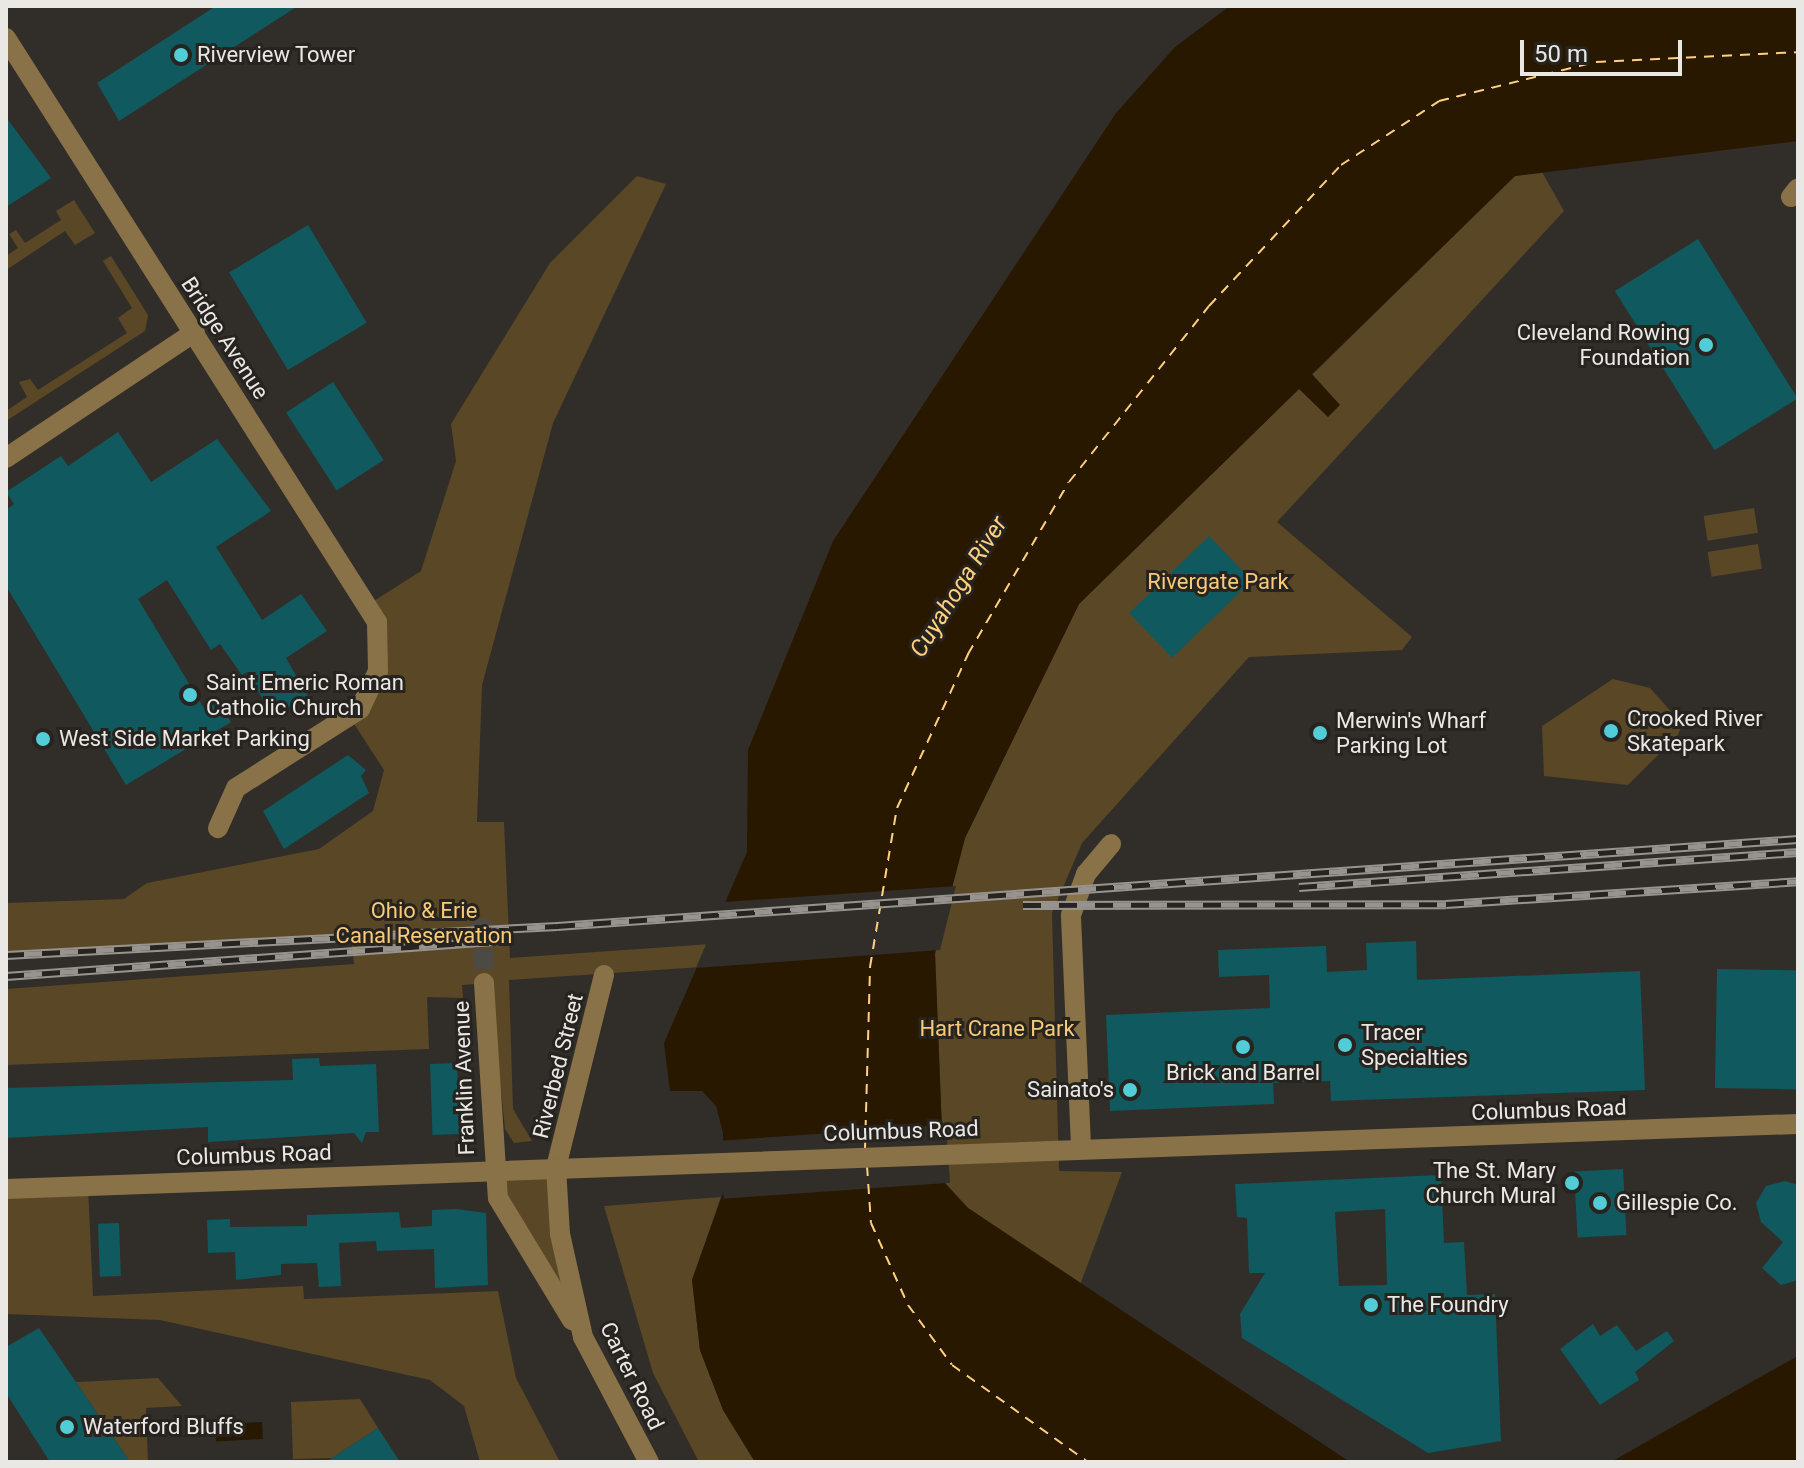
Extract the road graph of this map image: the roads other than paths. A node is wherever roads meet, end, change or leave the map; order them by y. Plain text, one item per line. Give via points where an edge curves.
1 (6, 38) edge
2 (195, 332) junction
3 (6, 458) edge
4 (218, 828) dead end
5 (1111, 844) dead end
6 (604, 975) dead end
7 (484, 983) tunnel mouth
8 (1798, 1124) edge
9 (1081, 1146) junction
10 (556, 1167) junction
11 (492, 1170) junction
12 (6, 1189) edge
13 (583, 1337) junction
14 (649, 1462) edge

1 - 2 street, Bridge Avenue
2 - 3 street
2 - 4 street, Bridge Avenue via 377,622 378,671 360,709 236,788
5 - 9 street via 1086,874 1071,915
6 - 10 street, Riverbed Street
7 - 11 street, Franklin Avenue
8 - 9 street, Columbus Road
9 - 10 street, Columbus Road
10 - 11 street, Columbus Road
10 - 13 street, Carter Road via 565,1269
11 - 12 street, Columbus Road
11 - 13 street, Franklin Avenue via 505,1213
13 - 14 street, Carter Road

